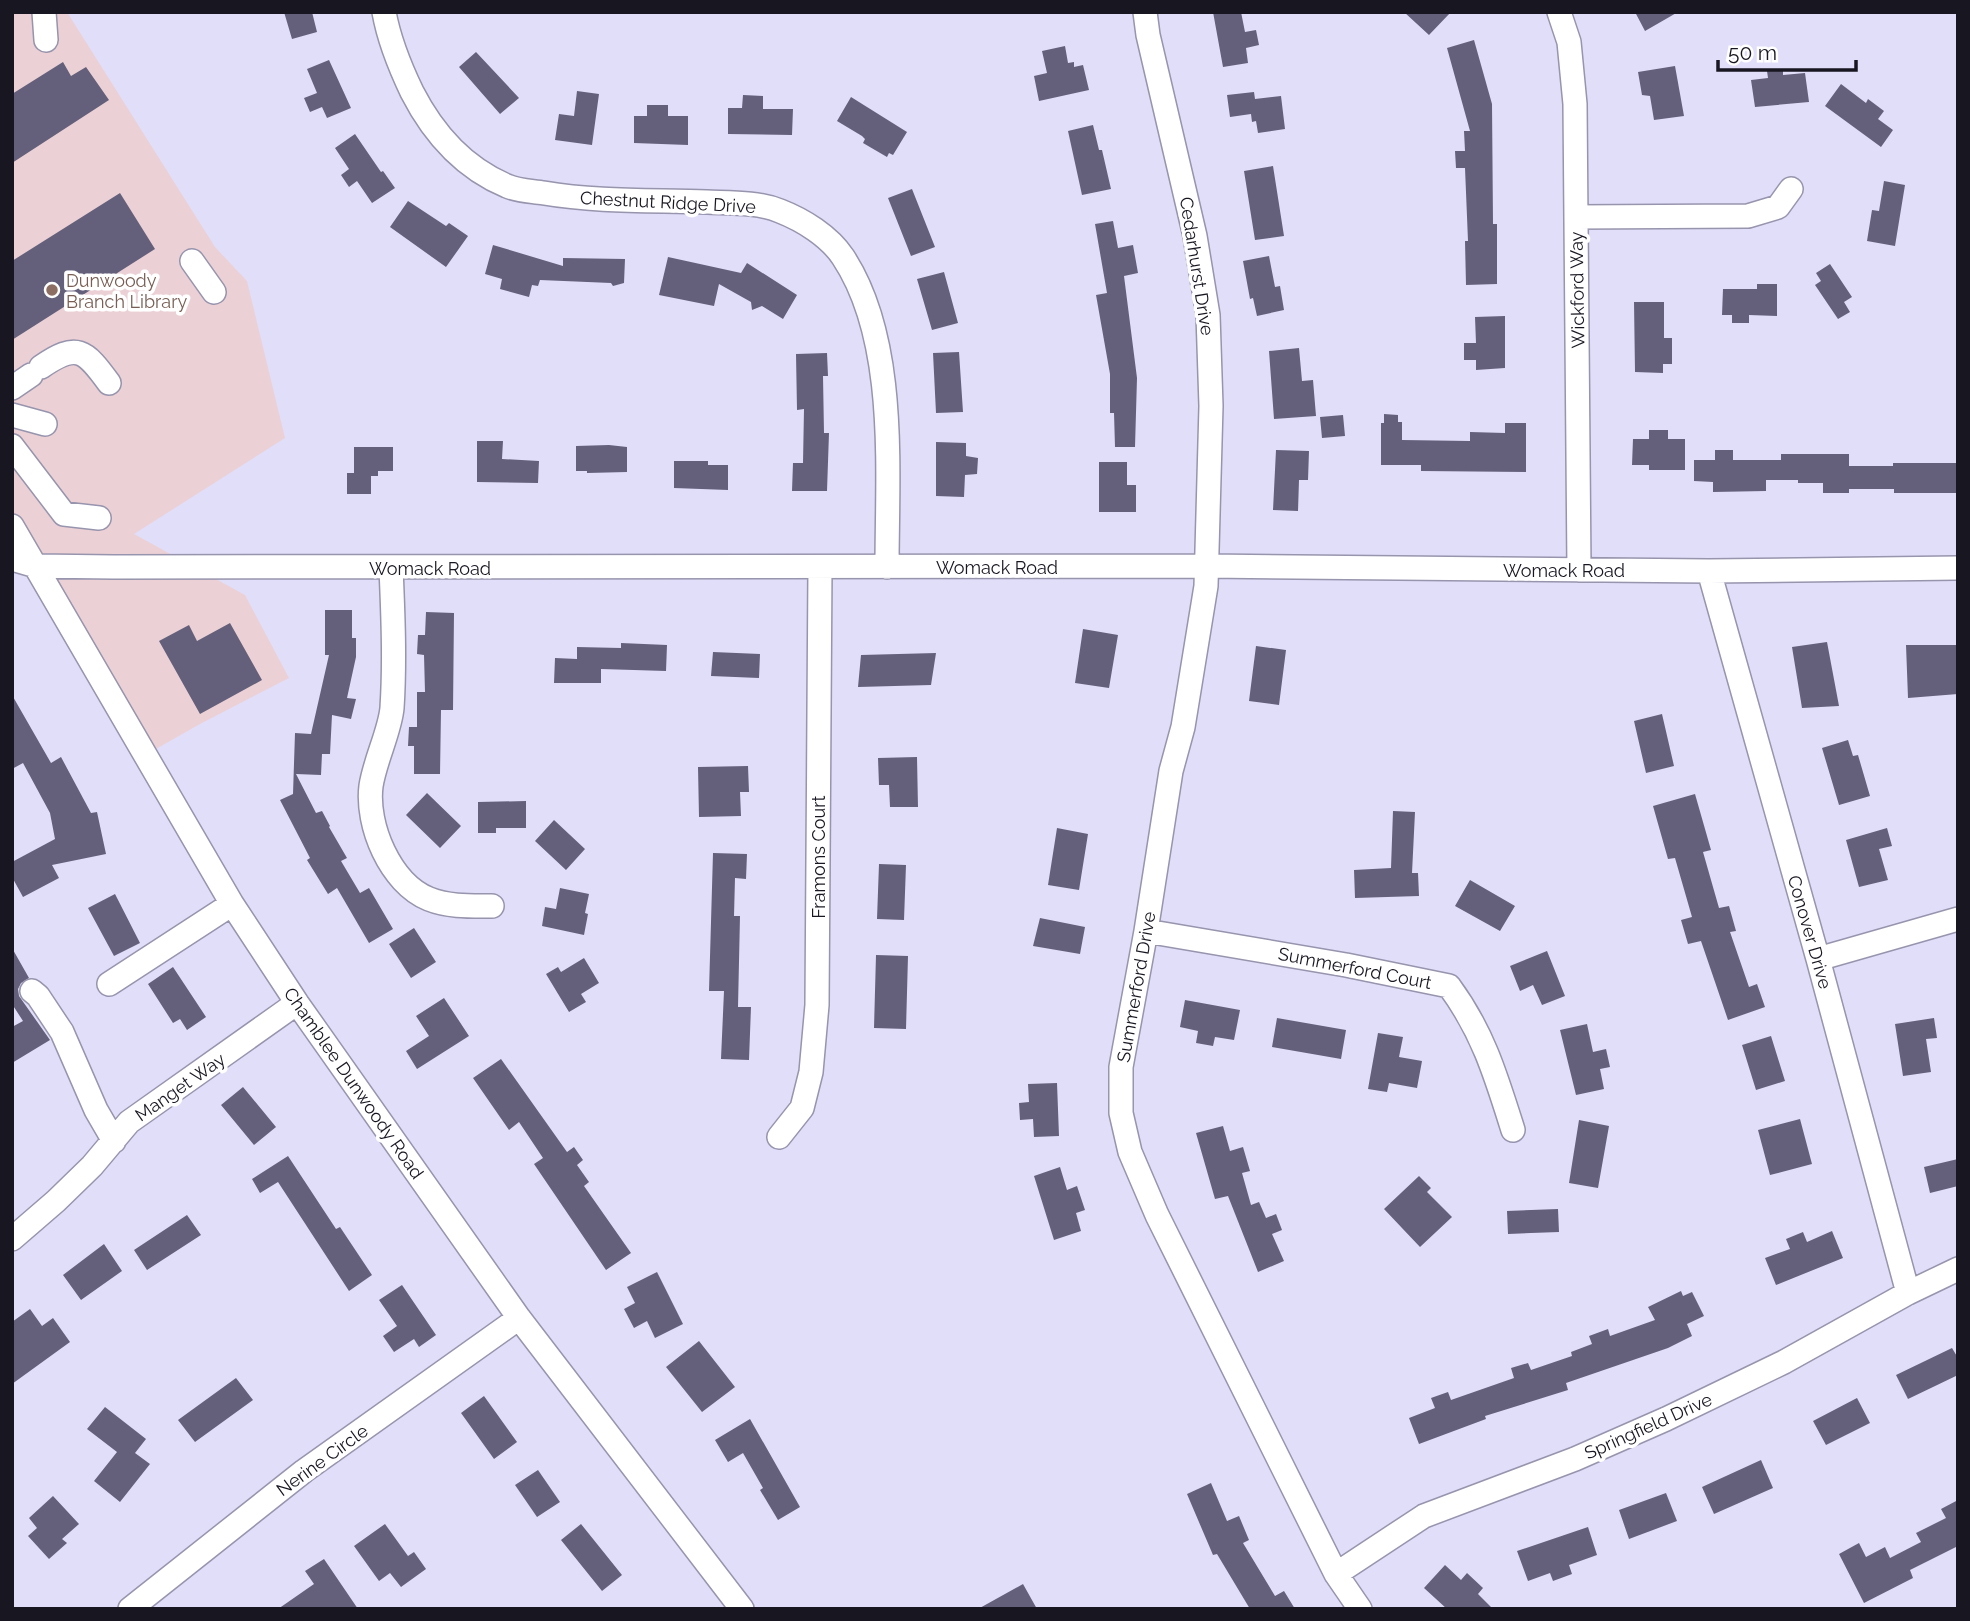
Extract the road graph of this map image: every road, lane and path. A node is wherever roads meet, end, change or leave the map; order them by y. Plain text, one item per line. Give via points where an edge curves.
1 (44, 12) edge
2 (384, 12) edge
3 (1146, 12) edge
4 (1559, 12) edge
5 (46, 40) dead end
6 (1791, 189) dead end
7 (1576, 217) junction
8 (192, 261) dead end
9 (214, 292) dead end
10 (109, 383) dead end
11 (12, 388) edge
12 (12, 415) edge
13 (45, 425) dead end
14 (12, 445) edge
15 (99, 518) dead end
16 (12, 526) edge
17 (12, 559) edge
18 (36, 566) junction
19 (1207, 566) junction
20 (820, 567) junction
21 (887, 567) junction
22 (391, 568) junction
23 (1958, 568) edge
24 (1579, 570) junction
25 (1709, 570) junction
26 (12, 571) edge
27 (232, 904) junction
28 (492, 906) dead end
29 (1958, 919) edge
30 (1146, 931) junction
31 (1818, 959) junction
32 (109, 984) dead end
33 (32, 992) dead end
34 (297, 1003) junction
35 (1513, 1130) dead end
36 (779, 1137) dead end
37 (114, 1141) junction
38 (12, 1240) edge
39 (1958, 1269) edge
40 (1908, 1293) junction
41 (519, 1318) junction
42 (1336, 1574) junction
43 (130, 1609) edge
44 (741, 1609) edge
45 (1360, 1609) edge

1 - 5 street
2 - 21 street, Chestnut Ridge Drive via 400,65 424,115 452,150 482,174 510,188 564,196 743,204 779,210 812,226 842,256 862,292 879,350 887,428
3 - 19 street, Cedarhurst Drive via 1208,315
4 - 7 street, Wickford Way via 1569,42 1575,104
6 - 7 street via 1778,207 1748,216
7 - 24 street, Wickford Way
8 - 9 street
10 - 11 street via 85,355 74,351 59,355
12 - 13 street
14 - 15 street via 64,514
16 - 18 street, Chamblee Dunwoody Road
17 - 18 street
18 - 22 street, Womack Road
18 - 26 street
18 - 27 street, Chamblee Dunwoody Road
19 - 21 street, Womack Road
19 - 24 street, Womack Road
19 - 30 street, Summerford Drive via 1193,676 1171,771
20 - 21 street, Womack Road
20 - 22 street, Womack Road
20 - 36 street, Framons Court via 817,1005 811,1072 802,1108
22 - 28 street via 392,711 371,788 378,839 400,878 427,899 459,906
23 - 25 street, Womack Road
24 - 25 street, Womack Road
25 - 31 street, Conover Drive
27 - 32 street
27 - 34 street, Chamblee Dunwoody Road
29 - 31 street
30 - 35 street, Summerford Court via 1450,986 1486,1049
30 - 42 street, Summerford Drive via 1121,1067 1121,1113 1130,1152
31 - 40 street, Conover Drive
33 - 37 street via 62,1032 90,1099
34 - 37 street, Manget Way via 129,1122
34 - 41 street, Chamblee Dunwoody Road
37 - 38 street, Manget Way
39 - 40 street, Springfield Drive
40 - 42 street, Springfield Drive via 1784,1362 1666,1419 1424,1516
41 - 43 street, Nerine Circle via 304,1472
41 - 44 street, Chamblee Dunwoody Road
42 - 45 street, Summerford Drive

